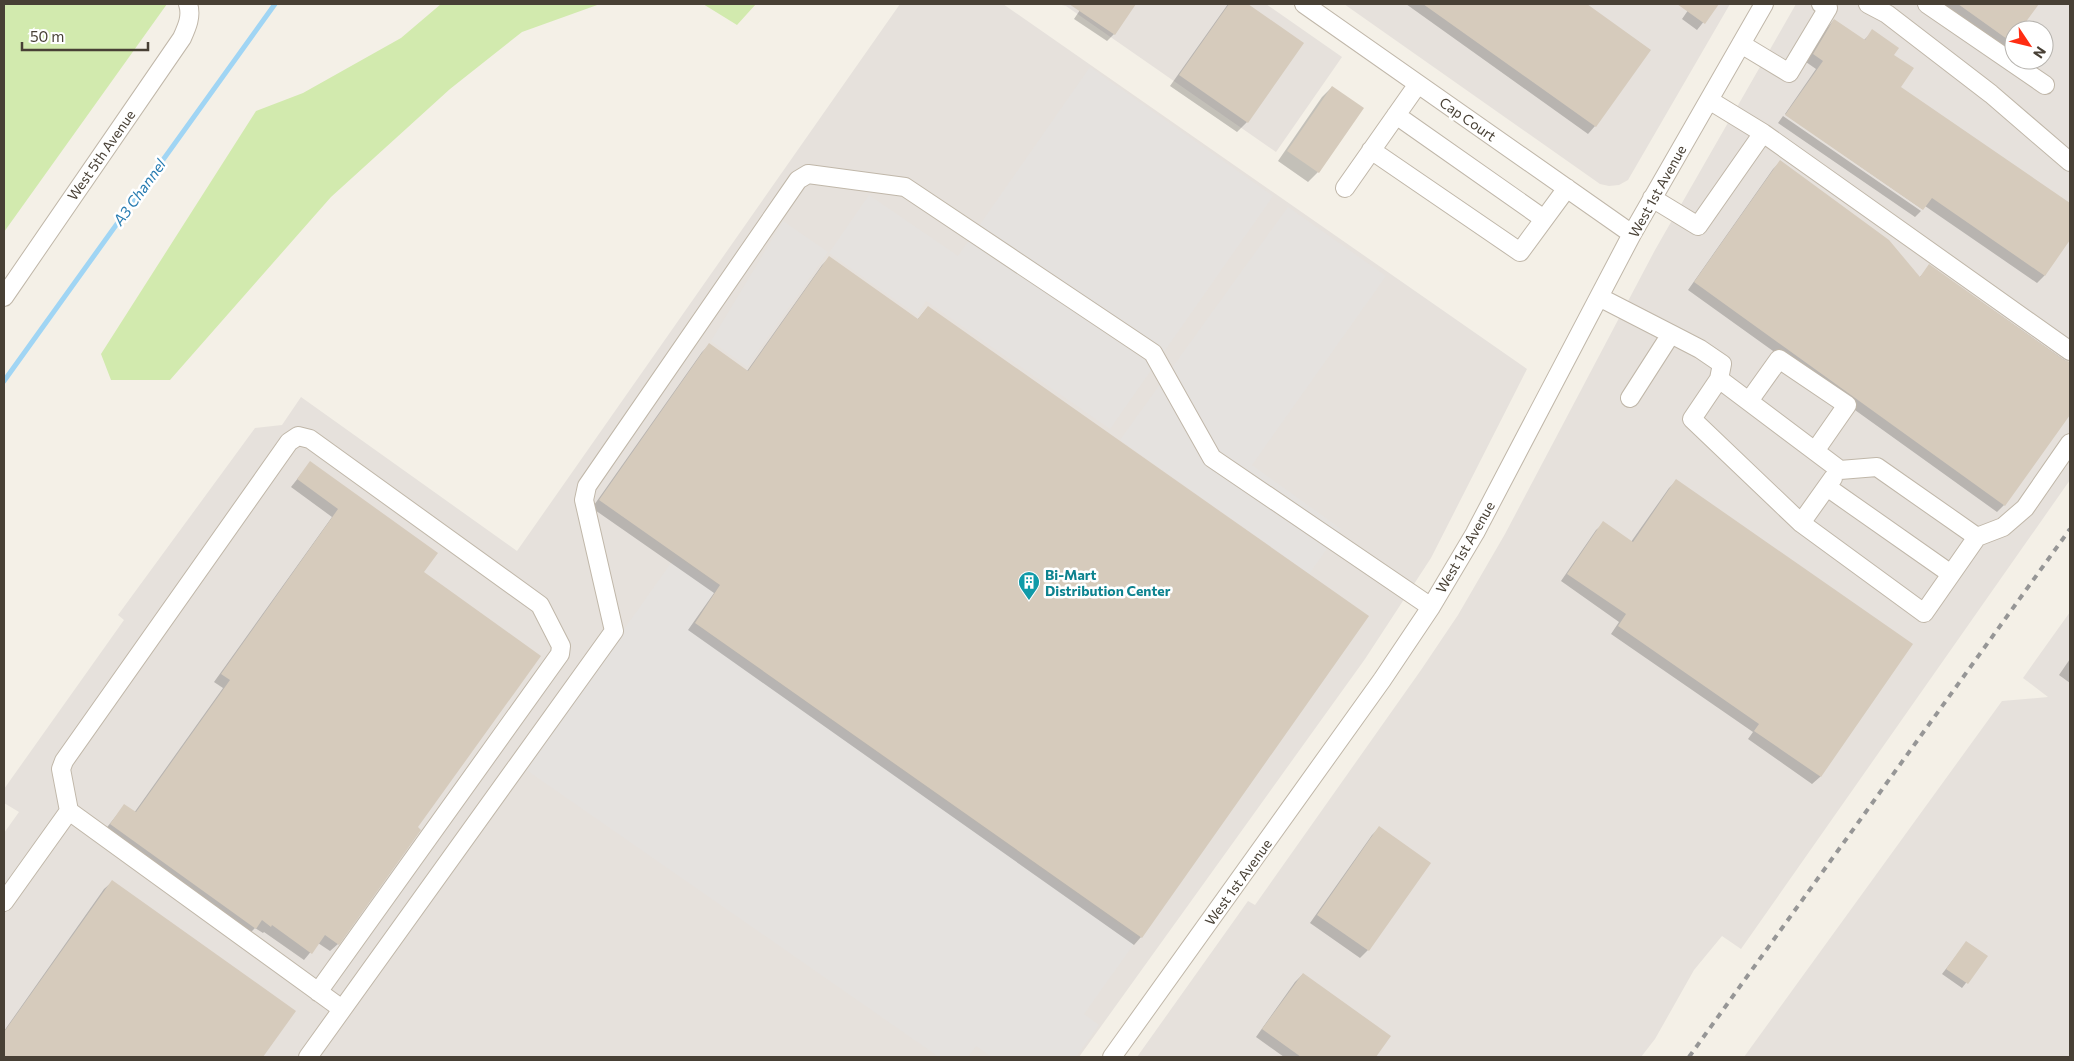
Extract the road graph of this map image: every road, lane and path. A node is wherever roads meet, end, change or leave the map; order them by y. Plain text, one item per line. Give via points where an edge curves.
1 (1304, 4) edge
2 (1764, 4) edge
3 (1868, 4) edge
4 (1927, 4) edge
5 (1826, 5) edge
6 (189, 6) edge
7 (1741, 44) junction
8 (1418, 84) junction
9 (2044, 85) dead end
10 (1709, 100) junction
11 (1396, 115) junction
12 (1763, 133) junction
13 (1371, 150) junction
14 (2070, 162) edge
15 (1345, 188) dead end
16 (1567, 188) junction
17 (1652, 198) junction
18 (1544, 220) junction
19 (1632, 234) junction
20 (4, 297) edge
21 (1599, 297) junction
22 (1671, 334) junction
23 (2070, 351) edge
24 (1718, 379) junction
25 (1630, 398) dead end
26 (1749, 401) junction
27 (2070, 443) edge
28 (1815, 451) junction
29 (1840, 470) junction
30 (1827, 487) junction
31 (1801, 523) junction
32 (1977, 537) junction
33 (1951, 574) junction
34 (1430, 607) junction
35 (69, 811) junction
36 (4, 902) edge
37 (318, 992) junction
38 (342, 1009) junction
39 (308, 1057) edge
40 (1112, 1057) edge

1 - 8 street, Cap Court
2 - 7 street, West 1st Avenue
3 - 14 street via 1887,14 1991,94
4 - 9 street
5 - 7 street via 1789,73
6 - 20 street, West 5th Avenue via 189,24 182,38
7 - 10 street, West 1st Avenue
8 - 11 street
8 - 16 street, Cap Court
10 - 12 street
10 - 17 street, West 1st Avenue
11 - 13 street
11 - 18 street
12 - 17 street via 1698,226
12 - 23 street
13 - 15 street
13 - 18 street via 1520,252
16 - 18 street
16 - 19 street, Cap Court
17 - 19 street, West 1st Avenue
19 - 21 street, West 1st Avenue
21 - 22 street
21 - 34 street, West 1st Avenue via 1475,533
22 - 24 street via 1722,364
22 - 25 street
24 - 26 street
24 - 31 street via 1692,419
26 - 28 street
26 - 28 street via 1779,359 1848,405
27 - 32 street via 2025,508 2004,527
28 - 29 street
29 - 30 street
29 - 32 street via 1877,467
30 - 31 street
30 - 33 street
31 - 33 street via 1924,613
32 - 33 street
34 - 38 street via 1212,458 1153,353 905,187 808,174 798,180 587,486 584,500 614,630
34 - 40 street, West 1st Avenue via 1382,680
35 - 36 street
35 - 37 street
35 - 37 street via 61,769 64,761 289,442 298,436 310,439 540,605 561,646 560,654
37 - 38 street
38 - 39 street

